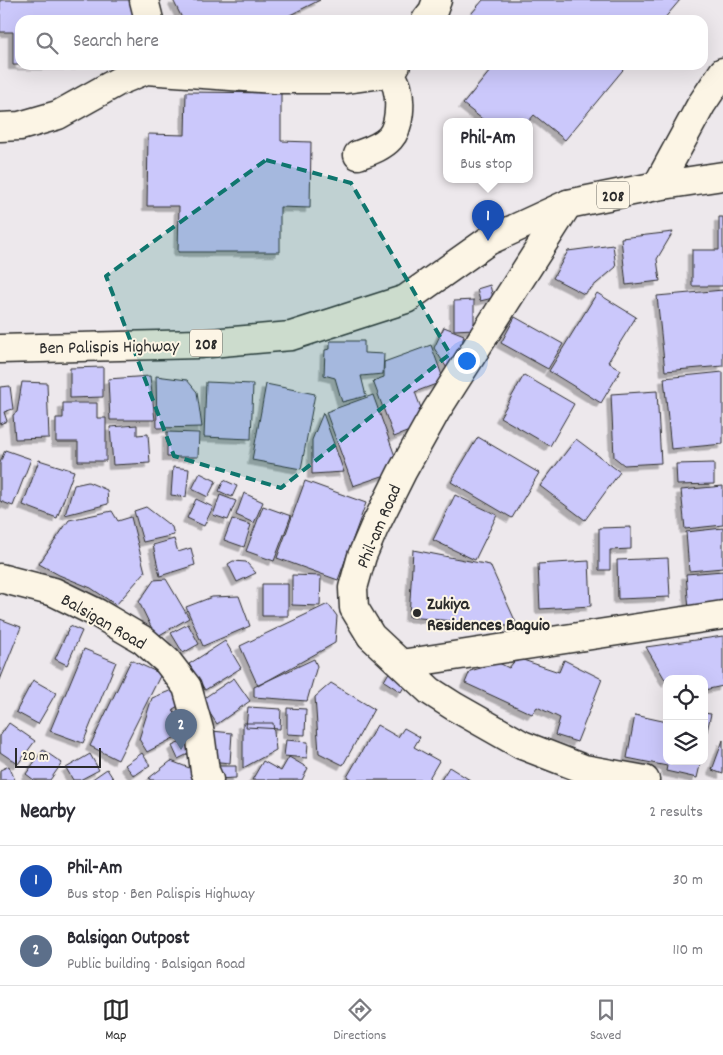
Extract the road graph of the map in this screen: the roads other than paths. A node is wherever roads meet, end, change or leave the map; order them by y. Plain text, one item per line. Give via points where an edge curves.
1 (144, 0) edge
2 (437, 0) edge
3 (147, 15) edge
4 (430, 15) edge
5 (143, 70) edge
6 (170, 70) edge
7 (388, 70) edge
8 (393, 70) edge
9 (723, 72) edge
10 (0, 127) edge
11 (358, 155) dead end
12 (723, 176) edge
13 (657, 186) junction
14 (568, 204) junction
15 (0, 349) edge
16 (0, 578) edge
17 (723, 615) edge
18 (401, 664) junction
19 (209, 780) edge
20 (645, 780) edge

1 - 3 street
2 - 4 street
5 - 10 street via 58,115 20,126
6 - 7 street via 275,79 346,79
8 - 11 street via 399,108 396,126 390,138 379,147
9 - 13 street via 701,105
12 - 13 street, Ben Palispis Highway / 208
13 - 14 street, Ben Palispis Highway / 208
14 - 15 street, Ben Palispis Highway / 208 via 488,241 406,299 291,336 199,344
14 - 18 street, Phil-am Road via 436,411 362,556 353,588 354,608 371,636
16 - 19 street, Balsigan Road via 54,592 97,613 143,640 168,661 187,686
17 - 18 street
18 - 20 street, Phil-am Road via 430,691 522,745 584,769

